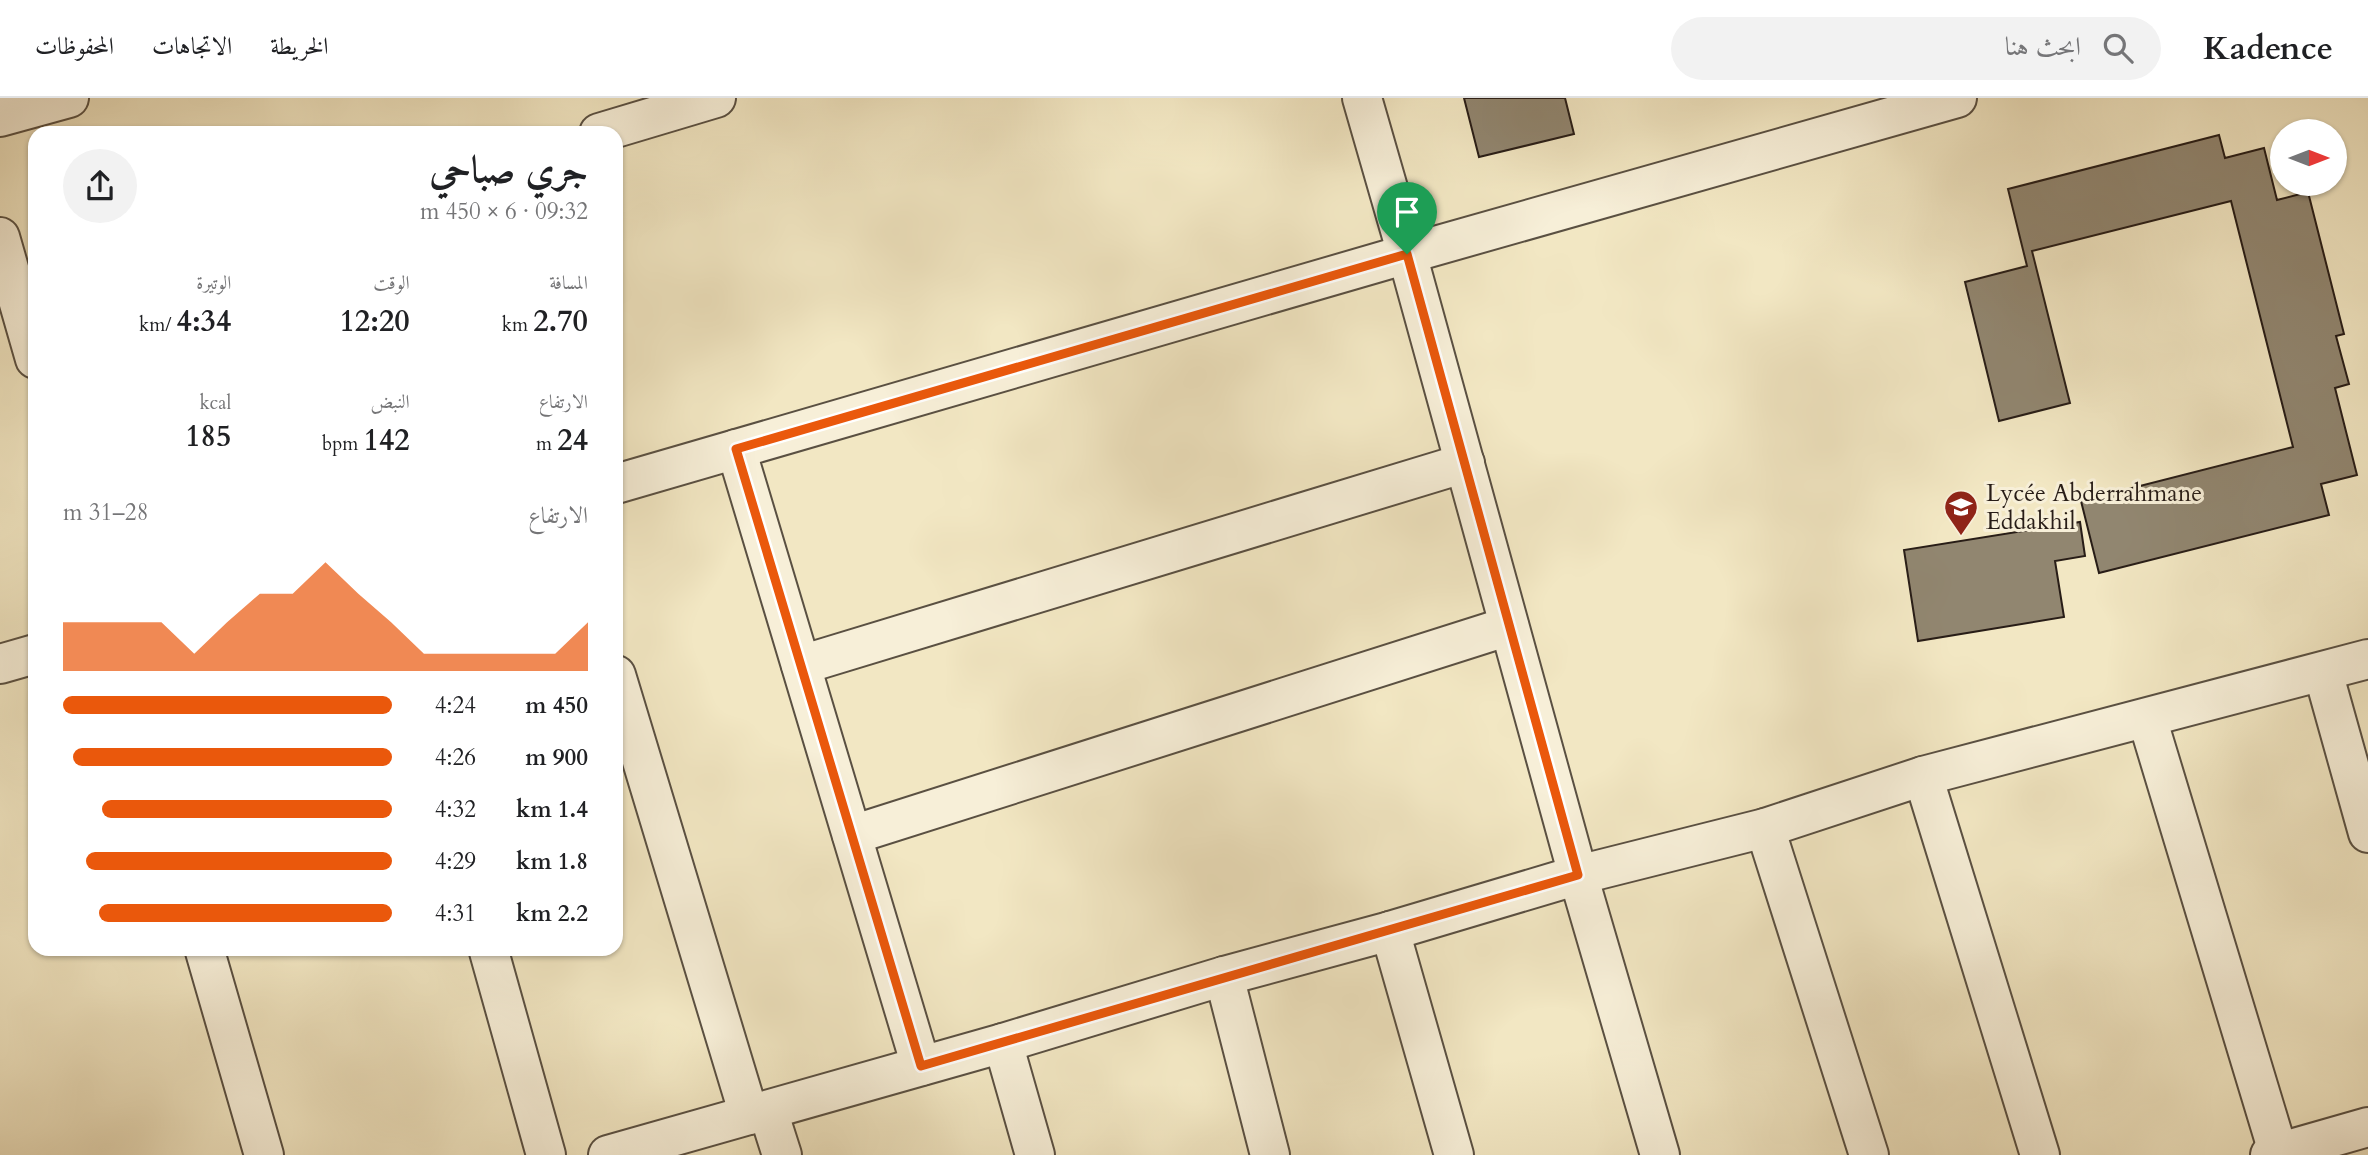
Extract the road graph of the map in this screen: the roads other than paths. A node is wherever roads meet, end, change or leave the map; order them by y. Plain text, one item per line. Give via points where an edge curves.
1 (69, 98) edge
2 (716, 98) edge
3 (1362, 98) edge
4 (1957, 98) edge
5 (1915, 103) edge
6 (0, 117) edge
7 (622, 126) edge
8 (0, 237) edge
9 (1407, 254) junction
10 (27, 305) edge
11 (736, 449) junction
12 (1465, 463) junction
13 (623, 482) edge
14 (1509, 626) junction
15 (28, 656) edge
16 (2368, 659) edge
17 (0, 664) edge
18 (801, 665) junction
19 (2323, 672) junction
20 (623, 696) edge
21 (2147, 718) junction
22 (1923, 776) junction
23 (1765, 828) junction
24 (2368, 833) edge
25 (852, 835) junction
26 (1578, 875) junction
27 (1390, 931) junction
28 (206, 956) edge
29 (490, 956) edge
30 (1224, 976) junction
31 (1003, 1044) junction
32 (921, 1066) junction
33 (759, 1113) junction
34 (2368, 1127) edge
35 (2276, 1154) edge
36 (264, 1155) edge
37 (546, 1155) edge
38 (608, 1155) edge
39 (782, 1155) edge
40 (1035, 1155) edge
41 (1270, 1155) edge
42 (1454, 1155) edge
43 (1660, 1155) edge
44 (1869, 1155) edge
45 (2040, 1155) edge

1 - 6 street
2 - 7 street
3 - 9 street
4 - 5 street
5 - 9 street
8 - 10 street
9 - 11 street
9 - 12 street
11 - 13 street
11 - 18 street
12 - 14 street
12 - 18 street
14 - 25 street
14 - 26 street
15 - 17 street
16 - 19 street
18 - 25 street
19 - 21 street
19 - 24 street
20 - 33 street
21 - 22 street
21 - 35 street
22 - 23 street
22 - 45 street
23 - 26 street
23 - 44 street
25 - 32 street
26 - 27 street
26 - 43 street
27 - 30 street
27 - 42 street
28 - 36 street
29 - 37 street
30 - 31 street
30 - 41 street
31 - 32 street
31 - 40 street
32 - 33 street
33 - 38 street
33 - 39 street
34 - 35 street

